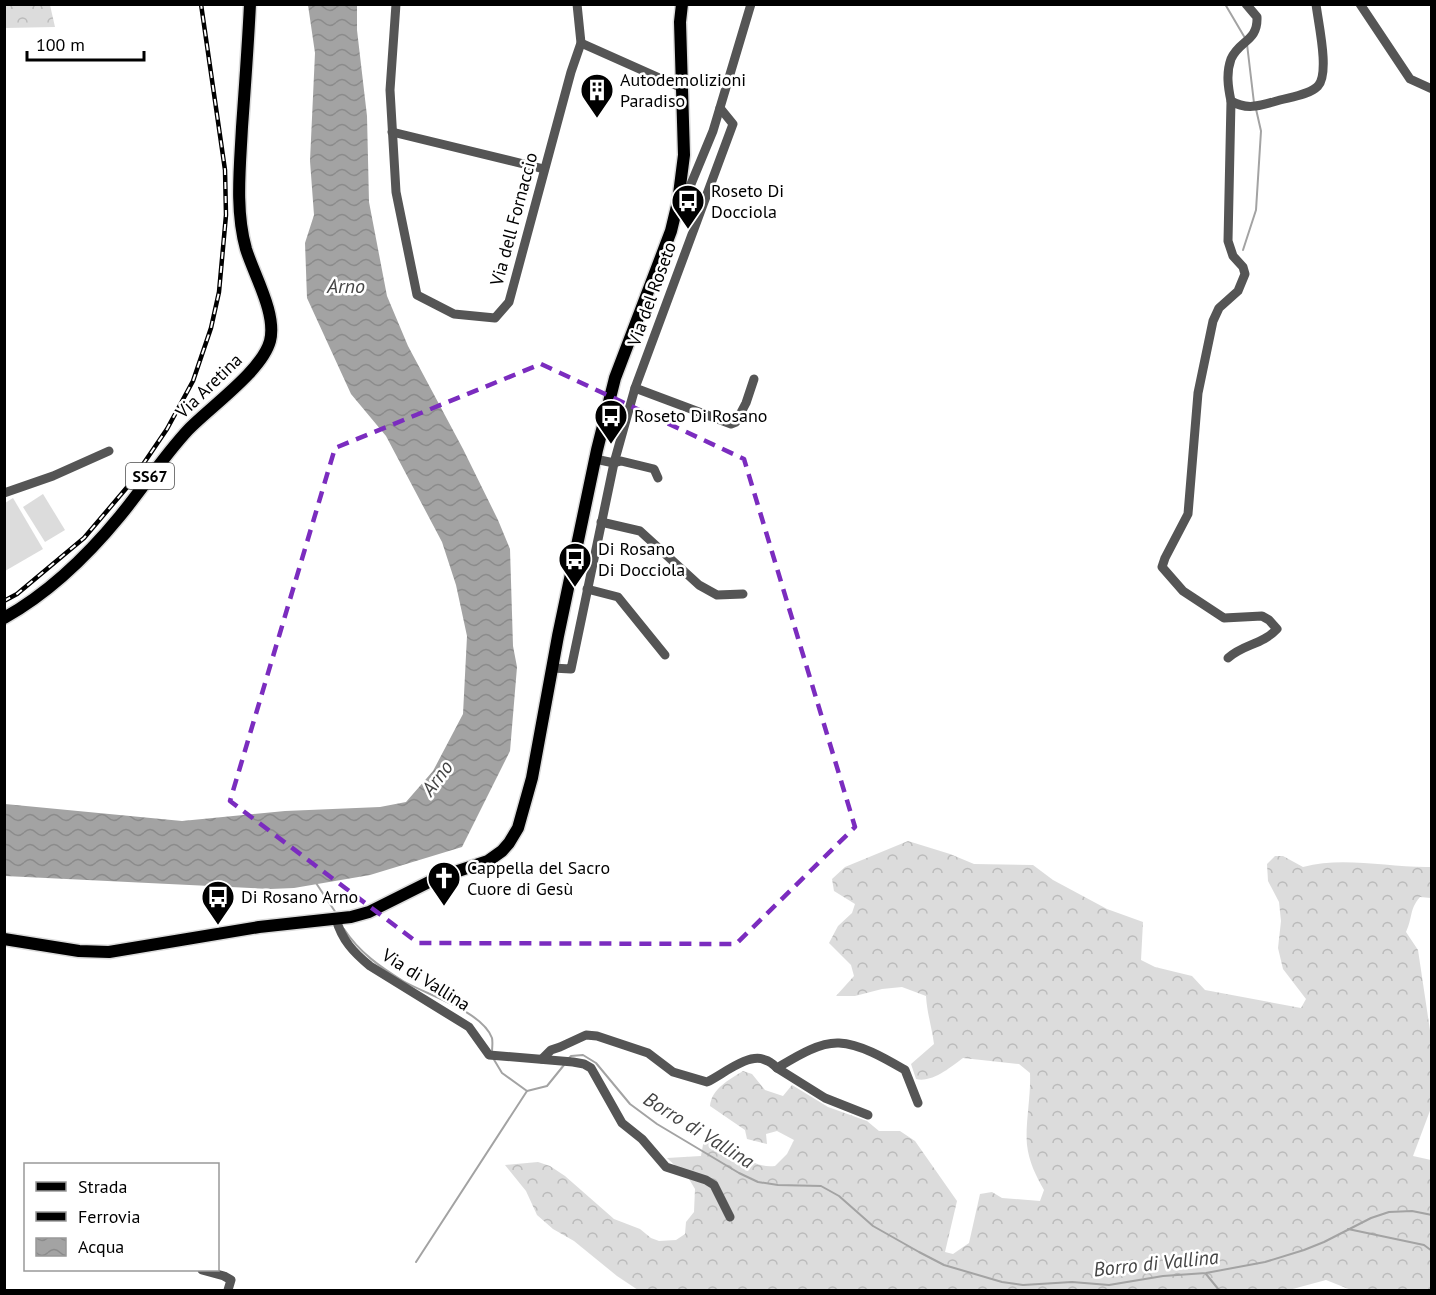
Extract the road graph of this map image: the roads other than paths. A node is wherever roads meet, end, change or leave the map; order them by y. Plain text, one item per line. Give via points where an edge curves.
1 (250, 4) edge
2 (396, 4) edge
3 (577, 4) edge
4 (682, 4) edge
5 (751, 4) edge
6 (1245, 4) edge
7 (1316, 4) edge
8 (1359, 4) edge
9 (581, 43) junction
10 (682, 88) junction
11 (1431, 89) edge
12 (1231, 101) junction
13 (720, 108) junction
14 (392, 132) junction
15 (544, 169) junction
16 (671, 231) junction
17 (754, 379) dead end
18 (635, 388) junction
19 (109, 451) dead end
20 (595, 459) junction
21 (614, 463) junction
22 (658, 478) dead end
23 (4, 493) edge
24 (601, 522) junction
25 (587, 589) junction
26 (743, 594) dead end
27 (4, 618) edge
28 (665, 655) dead end
29 (1228, 658) dead end
30 (552, 668) junction
31 (339, 919) junction
32 (4, 939) edge
33 (542, 1059) junction
34 (777, 1068) junction
35 (918, 1103) dead end
36 (868, 1115) dead end
37 (730, 1217) dead end
38 (208, 1271) edge
39 (228, 1290) edge

1 - 27 main road, Via Aretina / SS67 via 239,202 246,249 270,319 270,342 255,366 165,455 93,545 45,590
2 - 14 street, Via dell Fornaccio via 390,90
3 - 9 street
4 - 10 main road
5 - 13 street
6 - 12 street via 1257,17 1258,28 1231,58 1227,81
7 - 12 street via 1324,71 1319,85 1306,93 1260,106 1240,107
8 - 11 street via 1410,79
9 - 10 street
9 - 15 street, Via dell Fornaccio
10 - 16 main road via 684,155
12 - 29 street via 1228,241 1245,274 1238,291 1219,308 1213,321 1198,393 1188,514 1162,567 1183,591 1224,618 1262,616 1276,629 1268,639
13 - 16 street
13 - 18 street, Via del Roseto via 733,124
14 - 15 street
14 - 15 street, Via dell Fornaccio via 396,192 417,295 454,314 495,318 509,302
16 - 20 main road via 615,378
17 - 18 street via 736,422 731,424
18 - 21 street, Via del Roseto
19 - 23 street
20 - 21 street
20 - 30 main road
21 - 22 street via 621,461 654,469
21 - 24 street, Via del Roseto
24 - 25 street, Via del Roseto
24 - 26 street via 640,531 699,585 717,595
25 - 28 street via 618,597
25 - 30 street, Via del Roseto via 571,669
30 - 31 main road via 524,810 518,828 502,851 488,861 451,872 369,912
31 - 32 main road via 259,927 109,952
31 - 33 street, Via di Vallina via 341,935 357,955 469,1027 493,1056
33 - 34 street via 551,1050 586,1035 648,1053 673,1072 707,1082 744,1061 761,1058
33 - 37 street, Via di Vallina via 591,1068 622,1124 642,1139 666,1167 714,1185
34 - 35 street via 821,1046 838,1043 861,1048 905,1070
34 - 36 street via 825,1098
38 - 39 street via 231,1280

